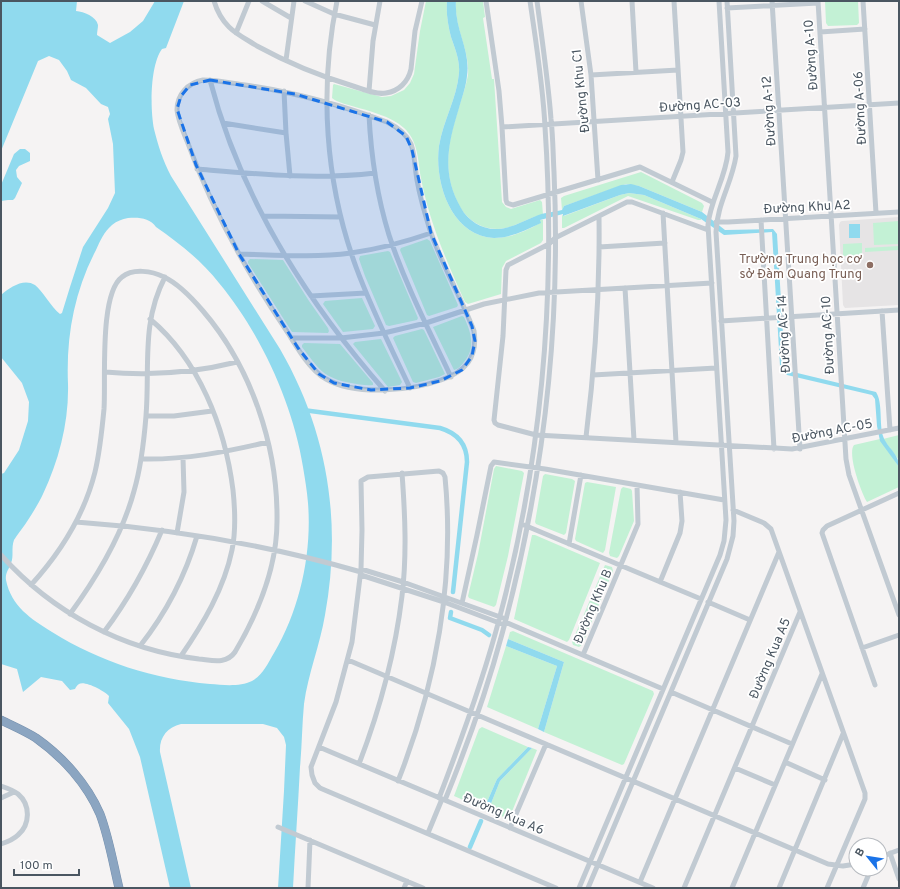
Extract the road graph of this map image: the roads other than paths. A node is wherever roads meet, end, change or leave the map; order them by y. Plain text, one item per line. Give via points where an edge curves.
1 (214, 1) edge
2 (249, 1) edge
3 (262, 1) edge
4 (294, 1) edge
5 (305, 1) edge
6 (337, 1) edge
7 (380, 1) edge
8 (422, 1) edge
9 (486, 1) edge
10 (530, 1) edge
11 (537, 1) edge
12 (581, 1) edge
13 (632, 1) edge
14 (674, 1) edge
15 (718, 1) edge
16 (727, 1) edge
17 (863, 1) edge
18 (818, 2) edge
19 (772, 3) edge
20 (727, 8) junction
21 (334, 14) junction
22 (291, 18) junction
23 (375, 25) junction
24 (865, 30) junction
25 (820, 32) junction
26 (236, 33) junction
27 (286, 60) junction
28 (678, 70) junction
29 (636, 72) junction
30 (591, 75) junction
31 (327, 78) junction
32 (210, 80) junction
33 (284, 91) junction
34 (369, 91) junction
35 (327, 102) junction
36 (899, 103) edge
37 (870, 105) junction
38 (824, 108) junction
39 (779, 110) junction
40 (734, 113) junction
41 (725, 114) junction
42 (369, 116) junction
43 (681, 116) junction
44 (595, 122) junction
45 (223, 123) junction
46 (545, 125) junction
47 (552, 125) junction
48 (502, 128) junction
49 (286, 133) junction
50 (198, 169) junction
51 (243, 173) junction
52 (375, 173) junction
53 (290, 176) junction
54 (333, 176) junction
55 (598, 180) junction
56 (672, 182) junction
57 (555, 193) junction
58 (549, 194) junction
59 (712, 202) junction
60 (899, 212) edge
61 (663, 213) junction
62 (876, 213) junction
63 (264, 216) junction
64 (831, 216) junction
65 (341, 217) junction
66 (599, 217) junction
67 (786, 219) junction
68 (716, 222) junction
69 (761, 223) junction
70 (708, 227) junction
71 (431, 233) junction
72 (555, 238) junction
73 (665, 243) junction
74 (549, 244) junction
75 (393, 245) junction
76 (599, 247) junction
77 (351, 253) junction
78 (238, 254) junction
79 (285, 255) junction
80 (165, 277) junction
81 (712, 283) junction
82 (667, 285) junction
83 (624, 288) junction
84 (598, 289) junction
85 (548, 292) junction
86 (554, 292) junction
87 (366, 293) junction
88 (311, 296) junction
89 (504, 300) junction
90 (465, 310) junction
91 (899, 310) edge
92 (882, 311) junction
93 (837, 314) junction
94 (793, 317) junction
95 (767, 318) junction
96 (150, 319) junction
97 (722, 322) junction
98 (426, 323) junction
99 (384, 333) junction
100 (291, 338) junction
101 (341, 338) junction
102 (237, 362) junction
103 (716, 368) junction
104 (672, 370) junction
105 (193, 371) junction
106 (105, 372) junction
107 (630, 373) junction
108 (148, 374) junction
109 (593, 375) junction
110 (451, 376) junction
111 (410, 388) junction
112 (385, 391) junction
113 (212, 411) junction
114 (146, 416) junction
115 (899, 428) edge
116 (887, 430) junction
117 (536, 435) junction
118 (542, 435) junction
119 (586, 437) junction
120 (844, 439) junction
121 (634, 440) junction
122 (268, 442) junction
123 (676, 442) junction
124 (721, 444) junction
125 (729, 447) junction
126 (800, 448) junction
127 (774, 449) junction
128 (226, 452) junction
129 (183, 458) junction
130 (141, 459) junction
131 (531, 468) junction
132 (537, 468) junction
133 (402, 474) junction
134 (581, 475) junction
135 (637, 485) junction
136 (680, 492) junction
137 (899, 493) edge
138 (724, 500) junction
139 (733, 510) junction
140 (862, 510) junction
141 (76, 522) junction
142 (521, 524) junction
143 (122, 526) junction
144 (527, 526) junction
145 (162, 530) junction
146 (177, 533) junction
147 (197, 536) junction
148 (234, 542) junction
149 (569, 544) junction
150 (275, 550) junction
151 (779, 552) junction
152 (1, 555) edge
153 (621, 566) junction
154 (361, 572) junction
155 (403, 582) junction
156 (660, 582) junction
157 (31, 585) junction
158 (403, 588) junction
159 (444, 599) junction
160 (701, 599) junction
161 (462, 602) junction
162 (708, 602) junction
163 (800, 612) junction
164 (70, 614) junction
165 (899, 615) edge
166 (500, 617) junction
167 (750, 620) junction
168 (498, 622) junction
169 (505, 622) junction
170 (104, 632) junction
171 (899, 634) edge
172 (140, 646) junction
173 (862, 648) junction
174 (583, 655) junction
175 (182, 656) junction
176 (348, 660) junction
177 (822, 674) junction
178 (388, 677) junction
179 (875, 685) dead end
180 (663, 689) junction
181 (671, 692) junction
182 (427, 694) junction
183 (712, 710) junction
184 (471, 712) junction
185 (477, 714) junction
186 (1, 720) edge
187 (752, 727) junction
188 (843, 734) junction
189 (546, 744) junction
190 (792, 744) junction
191 (319, 748) junction
192 (785, 762) junction
193 (359, 764) junction
194 (735, 768) junction
195 (626, 777) junction
196 (398, 780) junction
197 (633, 780) junction
198 (825, 780) junction
199 (775, 785) junction
200 (1, 786) edge
201 (14, 792) junction
202 (1, 798) edge
203 (675, 798) junction
204 (442, 799) junction
205 (715, 815) junction
206 (278, 826) dead end
207 (510, 828) junction
208 (755, 832) junction
209 (428, 833) junction
210 (310, 840) junction
211 (1, 844) edge
212 (795, 849) junction
213 (899, 850) edge
214 (890, 853) joint
215 (591, 862) junction
216 (598, 865) junction
217 (848, 865) edge
218 (836, 866) junction
219 (868, 877) edge
220 (899, 879) edge
221 (407, 881) junction
222 (640, 882) junction
223 (119, 888) edge
224 (308, 888) edge
225 (404, 888) edge
226 (424, 888) edge
227 (556, 888) edge
228 (579, 888) edge
229 (588, 888) edge
230 (653, 888) edge
231 (684, 888) edge
232 (732, 888) edge
233 (779, 888) edge
234 (827, 888) edge
235 (863, 888) edge

1 - 26 street via 221,18
2 - 26 street
3 - 22 street
4 - 22 street
5 - 21 street
6 - 21 street
7 - 23 street
8 - 34 street via 409,77 392,92
9 - 48 street via 495,55
10 - 46 street
11 - 47 street
12 - 30 street, Đường Khu C1
13 - 29 street
14 - 28 street
15 - 41 street
16 - 20 street
17 - 24 street, Đường A-06
18 - 19 street
18 - 25 street, Đường A-10
19 - 20 street
19 - 39 street, Đường A-12
20 - 40 street
21 - 23 street
21 - 31 street
22 - 27 street
23 - 34 street
24 - 25 street
24 - 37 street, Đường A-06
25 - 38 street, Đường A-10
26 - 27 street
27 - 31 street
28 - 29 street
28 - 43 street
29 - 30 street
30 - 44 street, Đường Khu C1
31 - 34 street
31 - 35 street
32 - 33 street
32 - 45 street
32 - 50 street via 190,85 182,93 177,106 179,119
33 - 35 street
33 - 49 street
35 - 42 street
35 - 54 street via 328,140
36 - 37 street, Đường AC-03
37 - 38 street, Đường AC-03
37 - 62 street, Đường A-06
38 - 39 street, Đường AC-03
38 - 64 street, Đường AC-10
39 - 40 street, Đường AC-03
39 - 67 street, Đường A-12
40 - 41 street, Đường AC-03
40 - 68 street via 735,163 719,206
41 - 43 street, Đường AC-03
41 - 59 street via 727,159
42 - 52 street
42 - 71 street via 396,126 409,140
43 - 44 street, Đường AC-03
43 - 56 street via 683,155
44 - 47 street, Đường AC-03
44 - 55 street, Đường Khu C1
45 - 49 street
45 - 51 street
46 - 47 street, Đường AC-03
46 - 48 street, Đường AC-03
46 - 58 street
47 - 57 street
48 - 58 street via 506,202 513,205
49 - 53 street
50 - 51 street
50 - 78 street
51 - 53 street
51 - 63 street
52 - 54 street
52 - 75 street
53 - 54 street
54 - 65 street
55 - 56 street via 640,167
55 - 57 street
56 - 59 street
57 - 58 street
57 - 72 street
58 - 74 street
59 - 70 street
60 - 62 street, Đường Khu A2
61 - 66 street via 629,201
61 - 70 street
61 - 73 street
62 - 64 street, Đường Khu A2
63 - 65 street
63 - 79 street
64 - 67 street, Đường Khu A2
64 - 93 street, Đường AC-10
65 - 77 street
66 - 72 street
66 - 76 street
67 - 69 street, Đường Khu A2
67 - 94 street, Đường AC-14
68 - 69 street, Đường Khu A2
68 - 97 street
69 - 95 street
70 - 81 street
71 - 75 street
71 - 90 street
72 - 74 street
72 - 86 street
73 - 76 street
73 - 82 street
74 - 85 street
74 - 89 street via 507,266
75 - 77 street
75 - 98 street
76 - 84 street
77 - 79 street
77 - 87 street
78 - 79 street
78 - 100 street
79 - 88 street
80 - 96 street
80 - 102 street via 201,308
80 - 106 street via 139,271 125,275 116,282 106,327
81 - 82 street
81 - 103 street
82 - 83 street
82 - 104 street
83 - 84 street
83 - 107 street
84 - 86 street
84 - 109 street
85 - 86 street
85 - 89 street
85 - 117 street
86 - 118 street
87 - 88 street
87 - 99 street
88 - 101 street
89 - 90 street
89 - 117 street, Đường AC-05 via 495,422
90 - 98 street
90 - 110 street via 474,331 475,346 466,366
91 - 92 street
92 - 93 street
92 - 116 street
93 - 94 street
93 - 120 street, Đường AC-10
94 - 95 street
94 - 126 street, Đường AC-14
95 - 97 street
95 - 127 street
96 - 105 street via 181,352
96 - 108 street
97 - 125 street
98 - 99 street
98 - 110 street
99 - 101 street
99 - 111 street
100 - 101 street
100 - 112 street via 315,371 325,379 351,387
101 - 112 street
102 - 105 street
102 - 122 street via 256,403
103 - 104 street
103 - 124 street
104 - 107 street
104 - 123 street
105 - 108 street
105 - 113 street
106 - 108 street
106 - 141 street via 102,427 96,466
107 - 109 street
107 - 121 street
108 - 114 street
109 - 119 street
110 - 111 street
111 - 112 street
113 - 114 street via 174,416
113 - 128 street
114 - 130 street
115 - 116 street, Đường AC-05
116 - 120 street, Đường AC-05
117 - 118 street, Đường AC-05
117 - 131 street
118 - 119 street, Đường AC-05
118 - 132 street
119 - 121 street, Đường AC-05
120 - 126 street, Đường AC-05
120 - 140 street, Đường AC-10 via 848,470
121 - 123 street, Đường AC-05
122 - 128 street
122 - 150 street via 276,496
123 - 124 street, Đường AC-05
124 - 125 street, Đường AC-05
124 - 138 street
125 - 127 street, Đường AC-05
125 - 139 street
126 - 127 street, Đường AC-05
128 - 129 street
128 - 148 street via 234,498
129 - 130 street
129 - 146 street via 184,492
130 - 143 street via 133,495
131 - 132 street
131 - 142 street
131 - 161 street via 495,462 491,464
132 - 134 street
132 - 144 street
133 - 154 street via 368,477 361,481
133 - 155 street via 405,533
133 - 159 street via 437,470 444,475 447,534
134 - 135 street
134 - 149 street
135 - 136 street
135 - 153 street, Đường Khu B via 639,521
136 - 138 street
136 - 156 street via 680,533
137 - 140 street
138 - 160 street via 724,541
139 - 151 street, Đường Kua A5 via 769,527
139 - 162 street via 732,544
140 - 165 street, Đường AC-10
140 - 173 street via 827,526 822,533
141 - 143 street
141 - 157 street via 59,550
142 - 144 street, Đường Khu B
142 - 166 street
143 - 145 street
143 - 164 street via 94,578
144 - 149 street, Đường Khu B
144 - 169 street
145 - 146 street
145 - 170 street via 134,587
146 - 147 street
147 - 148 street
147 - 172 street via 175,592 160,619
148 - 150 street
148 - 175 street via 213,602
149 - 153 street, Đường Khu B
150 - 154 street
150 - 175 street via 258,607 233,655 221,661
151 - 163 street, Đường Kua A5
151 - 167 street
152 - 157 street
153 - 156 street, Đường Khu B
153 - 174 street, Đường Khu B
154 - 155 street
154 - 158 street
154 - 176 street
155 - 158 street
155 - 159 street
156 - 160 street, Đường Khu B
157 - 164 street
158 - 159 street
158 - 178 street
159 - 161 street
159 - 168 street
159 - 182 street
160 - 180 street
161 - 166 street
162 - 167 street
162 - 181 street
163 - 177 street
163 - 187 street, Đường Kua A5
164 - 170 street
166 - 168 street
166 - 169 street
167 - 183 street
168 - 169 street
168 - 184 street
169 - 174 street
169 - 185 street
170 - 172 street
171 - 173 street
172 - 175 street
173 - 179 street
174 - 180 street
176 - 178 street
176 - 191 street via 332,715
177 - 188 street
177 - 190 street
178 - 182 street
178 - 193 street
180 - 195 street
181 - 183 street
181 - 197 street
182 - 184 street
182 - 196 street via 414,739
183 - 187 street
183 - 203 street
184 - 185 street
184 - 204 street
185 - 189 street
185 - 204 street
186 - 223 highway via 36,738 66,763 80,780 100,815
187 - 190 street
187 - 194 street
188 - 198 street
188 - 218 street via 865,796
189 - 195 street
189 - 207 street
190 - 192 street
191 - 193 street, Đường Kua A6
191 - 209 street via 312,762 311,772 321,788
192 - 198 street
192 - 199 street
193 - 196 street, Đường Kua A6
194 - 199 street
194 - 205 street
195 - 197 street
195 - 215 street
196 - 204 street, Đường Kua A6
197 - 203 street
197 - 216 street
198 - 212 street
199 - 208 street
200 - 201 street
201 - 202 street
201 - 211 street via 26,807 27,820 17,836
203 - 205 street
203 - 222 street
204 - 207 street, Đường Kua A6
204 - 209 street
205 - 208 street
205 - 231 street
206 - 210 street
207 - 215 street, Đường Kua A6
208 - 212 street
208 - 232 street
209 - 227 street
210 - 221 street
210 - 224 street
212 - 218 street
212 - 233 street
213 - 214 street
214 - 220 street
215 - 216 street, Đường Kua A6
215 - 228 street
216 - 222 street, Đường Kua A6
216 - 229 street
217 - 218 street
218 - 234 street
219 - 235 street
221 - 225 street
221 - 226 street
222 - 230 street, Đường Kua A6

